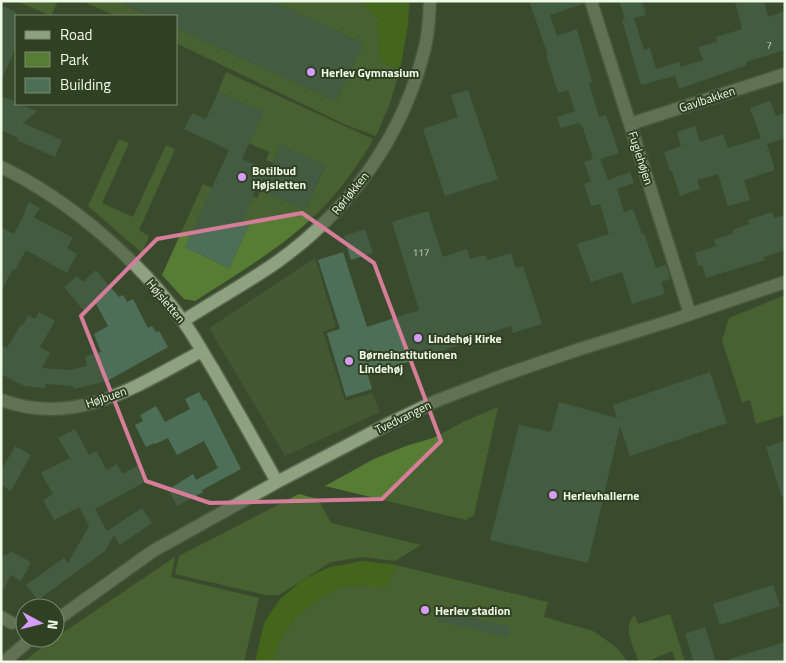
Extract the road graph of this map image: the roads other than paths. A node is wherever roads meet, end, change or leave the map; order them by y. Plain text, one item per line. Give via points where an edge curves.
1 (430, 1) edge
2 (590, 1) edge
3 (785, 74) edge
4 (630, 124) junction
5 (1, 168) edge
6 (785, 282) edge
7 (690, 314) junction
8 (183, 321) junction
9 (202, 351) junction
10 (1, 400) edge
11 (277, 482) junction
12 (65, 615) edge
13 (20, 648) edge
14 (4, 662) edge

1 - 8 street, Rørløkken via 426,45 417,76 387,144 354,190 330,218 276,262
2 - 4 street, Fuglehøjen
3 - 4 street, Gavlbakken
4 - 7 street, Fuglehøjen
5 - 8 street, Højsletten via 69,208 105,238 141,271
6 - 7 street, Tvedvangen
7 - 11 street, Tvedvangen via 436,401
8 - 9 street, Højsletten
9 - 10 street, Højbuen via 124,392 90,405 66,409 36,408
9 - 11 street, Højsletten
11 - 12 street, Tvedvangen via 153,551
13 - 14 street

